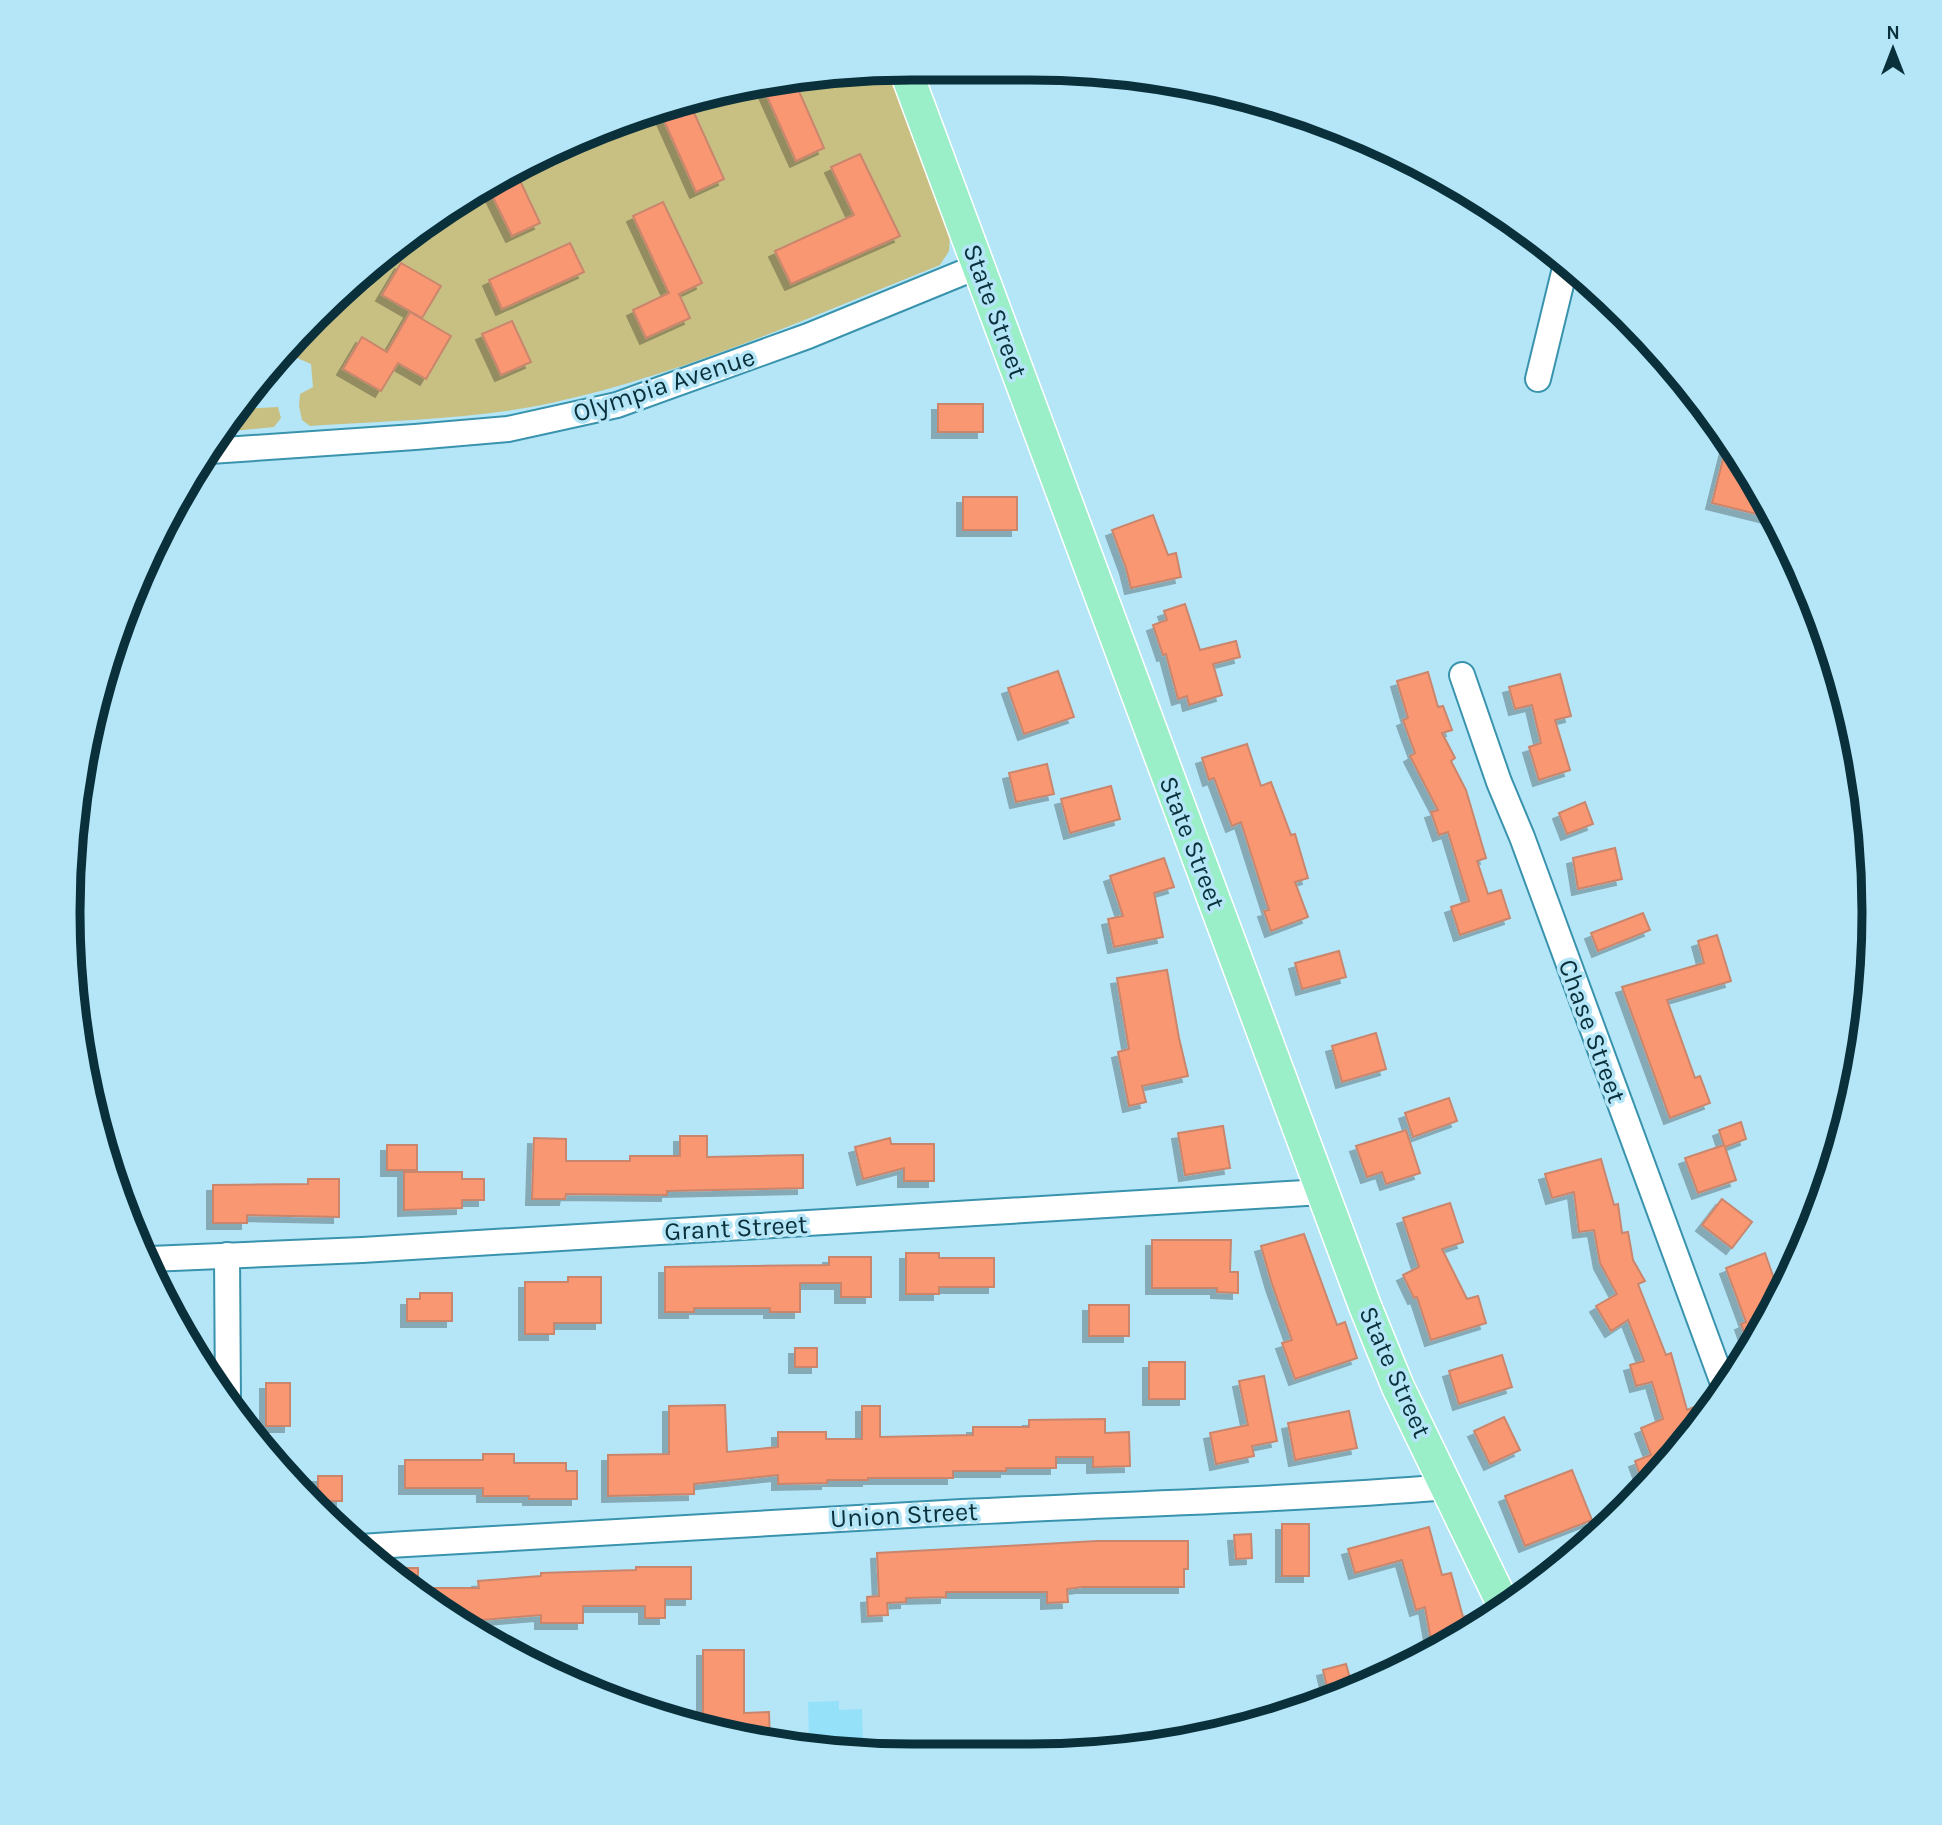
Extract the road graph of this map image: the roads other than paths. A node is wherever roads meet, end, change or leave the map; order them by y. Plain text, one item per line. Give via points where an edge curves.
1 (909, 80) edge
2 (979, 267) junction
3 (1563, 275) edge
4 (1538, 379) dead end
5 (221, 450) edge
6 (1462, 675) dead end
7 (1322, 1192) junction
8 (227, 1255) junction
9 (156, 1259) edge
10 (1720, 1376) edge
11 (228, 1385) edge
12 (1448, 1487) junction
13 (373, 1545) edge
14 (1500, 1598) edge

1 - 2 main road, State Street
2 - 5 street, Olympia Avenue via 808,336 606,408 508,429
2 - 7 main road, State Street
3 - 4 street
6 - 10 street, Chase Street
7 - 8 street, Grant Street
7 - 12 main road, State Street via 1398,1387
8 - 9 street, Grant Street
8 - 11 street
12 - 13 street, Union Street
12 - 14 main road, State Street

